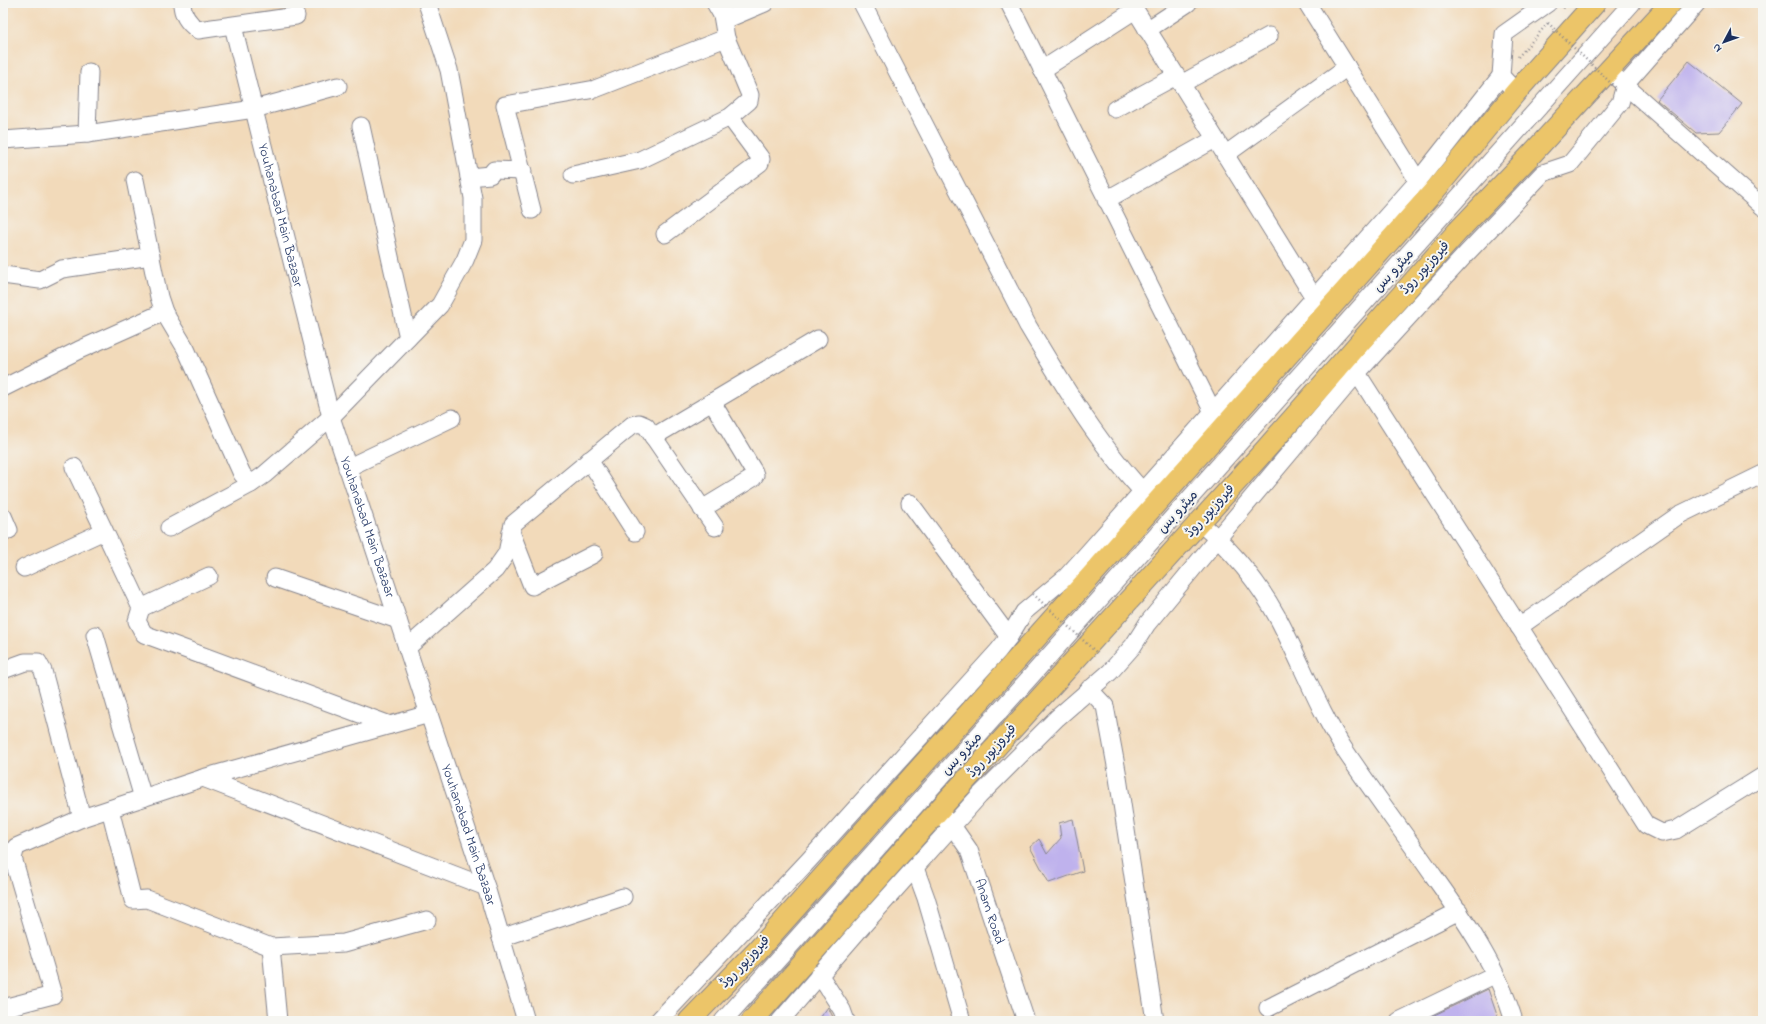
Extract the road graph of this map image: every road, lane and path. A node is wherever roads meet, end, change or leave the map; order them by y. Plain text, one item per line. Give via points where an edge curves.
1 (182, 3) edge
2 (427, 3) edge
3 (765, 3) edge
4 (862, 3) edge
5 (1009, 3) edge
6 (1188, 3) edge
7 (1307, 3) edge
8 (1568, 3) edge
9 (1595, 3) edge
10 (1632, 3) edge
11 (1671, 3) edge
12 (1697, 3) edge
13 (1133, 6) edge
14 (718, 9) edge
15 (1553, 11) edge
16 (296, 16) dead end
17 (1548, 23) junction
18 (233, 26) junction
19 (1147, 30) junction
20 (1269, 36) dead end
21 (726, 38) junction
22 (1514, 62) dead end
23 (1347, 67) junction
24 (1042, 70) junction
25 (89, 72) dead end
26 (1501, 76) junction
27 (1178, 80) junction
28 (1617, 81) junction
29 (338, 86) dead end
30 (1516, 92) junction
31 (254, 109) junction
32 (1115, 109) dead end
33 (730, 117) junction
34 (361, 126) dead end
35 (87, 134) junction
36 (1215, 139) junction
37 (3, 140) edge
38 (1225, 155) junction
39 (523, 171) junction
40 (573, 175) dead end
41 (469, 177) junction
42 (135, 180) dead end
43 (1418, 182) junction
44 (1106, 200) junction
45 (1763, 207) edge
46 (532, 210) dead end
47 (665, 234) dead end
48 (150, 256) junction
49 (3, 275) edge
50 (1321, 305) junction
51 (164, 312) junction
52 (408, 338) junction
53 (818, 339) dead end
54 (1351, 366) junction
55 (3, 388) edge
56 (712, 402) junction
57 (1213, 412) junction
58 (330, 417) junction
59 (452, 418) dead end
60 (653, 437) junction
61 (589, 460) junction
62 (74, 467) dead end
63 (348, 468) junction
64 (1763, 474) edge
65 (250, 484) junction
66 (1149, 498) junction
67 (910, 503) dead end
68 (702, 509) junction
69 (1199, 522) junction
70 (715, 527) dead end
71 (169, 528) dead end
72 (104, 531) junction
73 (511, 532) junction
74 (635, 532) dead end
75 (1218, 538) junction
76 (594, 554) dead end
77 (24, 568) dead end
78 (209, 576) dead end
79 (275, 578) dead end
80 (1033, 594) dead end
81 (141, 608) junction
82 (398, 620) junction
83 (1518, 627) junction
84 (95, 635) dead end
85 (1009, 637) junction
86 (407, 648) junction
87 (1097, 653) dead end
88 (3, 670) edge
89 (1089, 689) junction
90 (429, 714) junction
91 (390, 725) junction
92 (1763, 776) edge
93 (203, 778) junction
94 (142, 798) junction
95 (110, 809) junction
96 (936, 812) junction
97 (82, 818) junction
98 (953, 827) junction
99 (9, 852) edge
100 (915, 868) junction
101 (486, 887) junction
102 (623, 897) dead end
103 (1459, 911) junction
104 (426, 920) dead end
105 (850, 924) junction
106 (501, 938) junction
107 (271, 947) junction
108 (820, 974) junction
109 (1494, 975) junction
110 (3, 1008) edge
111 (1268, 1008) dead end
112 (278, 1021) edge
113 (526, 1021) edge
114 (658, 1021) edge
115 (689, 1021) edge
116 (723, 1021) edge
117 (752, 1021) edge
118 (780, 1021) edge
119 (846, 1021) edge
120 (962, 1021) edge
121 (1026, 1021) edge
122 (1155, 1021) edge
123 (1399, 1021) edge
124 (1514, 1021) edge

1 - 18 street via 182,10 189,24 198,30
2 - 41 street via 449,70
3 - 14 street via 732,17
4 - 66 street via 1028,326 1096,433
5 - 24 street
6 - 19 street
7 - 23 street
8 - 15 path
9 - 30 main road, فیروزپور روڈ
10 - 116 street, میٹرو بس
11 - 28 main road, فیروزپور روڈ
12 - 28 street
13 - 19 street
13 - 24 street
14 - 21 street
15 - 17 path
15 - 26 street via 1504,34
16 - 18 street
17 - 22 path
17 - 28 path, bridge
18 - 31 street, Youhanabad Main Bazaar
19 - 27 street
20 - 27 street
21 - 33 street via 750,95 749,101
21 - 39 street via 595,89 505,105
23 - 38 street
23 - 43 street
24 - 44 street
25 - 35 street
26 - 30 street
26 - 43 street
27 - 32 street
27 - 36 street
28 - 45 street
28 - 54 main road, فیروزپور روڈ via 1457,232
28 - 54 street via 1620,103 1570,164 1543,173 1466,254
29 - 31 street
30 - 50 main road, فیروزپور روڈ via 1435,190
31 - 35 street
31 - 58 street, Youhanabad Main Bazaar
33 - 40 street via 640,160
33 - 47 street via 761,159 760,163
34 - 52 street
35 - 37 street
36 - 38 street
36 - 44 street
38 - 50 street
39 - 41 street via 494,170 490,175
39 - 46 street
41 - 52 street via 473,198 473,240 440,305
42 - 48 street
43 - 50 street
44 - 57 street
48 - 49 street via 62,269 40,280
48 - 51 street
50 - 57 street
50 - 66 main road, فیروزپور روڈ
51 - 55 street
51 - 65 street via 186,349 242,474
52 - 58 street
53 - 56 street
54 - 69 main road, فیروزپور روڈ via 1266,449
54 - 75 street
54 - 83 street
56 - 60 street
56 - 68 street via 755,476
57 - 66 street
58 - 63 street, Youhanabad Main Bazaar
58 - 65 street via 264,475
59 - 63 street
60 - 61 street via 646,426 639,423 632,425
60 - 68 street
61 - 73 street via 513,524
61 - 74 street
62 - 72 street
63 - 82 street, Youhanabad Main Bazaar
64 - 83 street via 1678,515
65 - 71 street
66 - 85 street via 1066,577 1024,612
66 - 115 main road, فیروزپور روڈ via 757,951
67 - 85 street
68 - 70 street
69 - 75 street
69 - 96 main road, فیروزپور روڈ
72 - 77 street
72 - 81 street
73 - 76 street via 532,586
73 - 86 street via 507,553 496,570
75 - 89 street via 1147,624 1133,646 1110,672
75 - 103 street via 1242,565 1279,620 1316,699 1346,752
78 - 81 street
79 - 82 street
80 - 87 path, bridge
81 - 91 street via 137,621 144,634
82 - 86 street, Youhanabad Main Bazaar
83 - 92 street via 1646,825 1662,833 1676,830
84 - 94 street
85 - 114 street via 809,860
86 - 90 street, Youhanabad Main Bazaar
88 - 97 street via 25,662 38,662 44,671
89 - 98 street via 1034,740 979,796
89 - 122 street via 1105,706
90 - 91 street
90 - 101 street, Youhanabad Main Bazaar
91 - 93 street
93 - 94 street
93 - 101 street
94 - 95 street
95 - 97 street
95 - 107 street via 133,900 147,899
96 - 98 street, Anam Road
96 - 105 main road, فیروزپور روڈ
97 - 99 street
98 - 100 street
98 - 121 street, Anam Road via 969,850
99 - 110 street via 13,858 53,995
100 - 105 street
100 - 120 street
101 - 106 street, Youhanabad Main Bazaar
102 - 106 street
103 - 109 street via 1476,937
103 - 111 street
104 - 107 street via 344,943
105 - 108 street
105 - 117 main road, فیروزپور روڈ
106 - 113 street, Youhanabad Main Bazaar
107 - 112 street
108 - 118 street
108 - 119 street
109 - 123 street
109 - 124 street via 1510,1006

